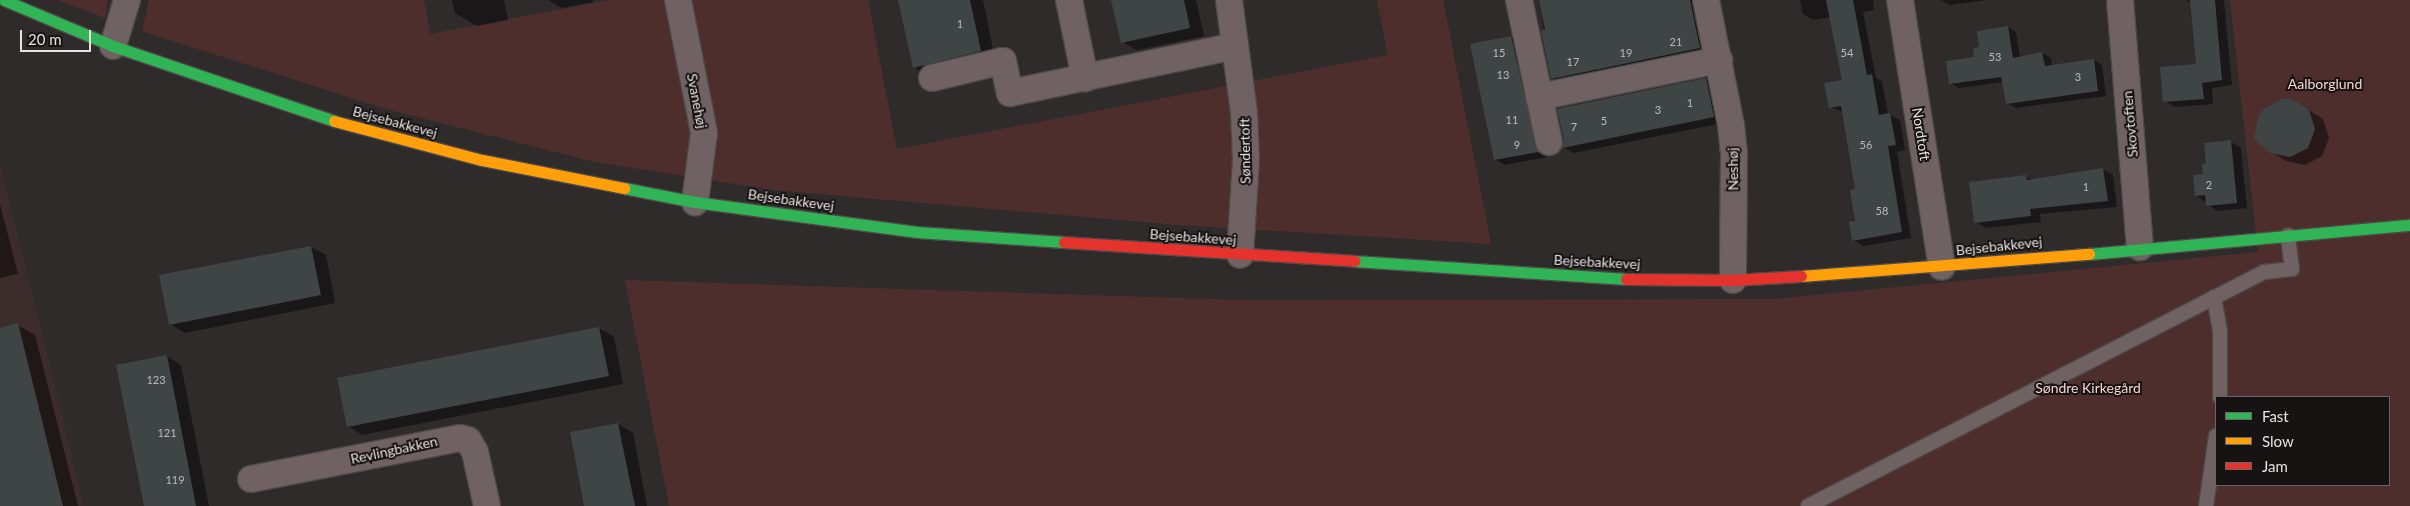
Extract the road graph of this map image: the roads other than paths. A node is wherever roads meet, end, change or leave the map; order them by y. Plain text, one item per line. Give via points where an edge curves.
1 (4, 0) edge
2 (127, 0) edge
3 (678, 0) edge
4 (1069, 0) edge
5 (1228, 0) edge
6 (1519, 0) edge
7 (1706, 0) edge
8 (1900, 0) edge
9 (2120, 0) edge
10 (113, 46) junction
11 (1235, 46) junction
12 (1718, 60) junction
13 (932, 78) dead end
14 (1085, 78) junction
15 (1539, 97) junction
16 (1549, 142) dead end
17 (695, 202) junction
18 (2410, 225) edge
19 (2288, 235) junction
20 (2140, 247) junction
21 (1240, 255) junction
22 (1942, 267) junction
23 (1733, 280) junction
24 (2214, 297) junction
25 (2220, 396) edge
26 (2215, 443) edge
27 (251, 479) dead end
28 (487, 506) edge
29 (1808, 506) edge
30 (2206, 506) edge

1 - 10 street, Bejsebakkevej
2 - 10 street
3 - 17 street, Svanehøj via 704,133
4 - 14 street
5 - 11 street, Søndertoft
6 - 15 street
7 - 12 street, Neshøj
8 - 22 street, Nordtoft
9 - 20 street, Skovtoften
10 - 17 street, Bejsebakkevej via 345,125 482,160
11 - 14 street
11 - 21 street, Søndertoft via 1244,112 1246,160
12 - 15 street
12 - 23 street, Neshøj via 1734,155
13 - 14 street via 1003,61 1010,92
15 - 16 street
17 - 21 street, Bejsebakkevej via 917,232
18 - 19 street, Bejsebakkevej
19 - 20 street, Bejsebakkevej
19 - 24 lane via 2292,269 2264,272
20 - 22 street, Bejsebakkevej
21 - 23 street, Bejsebakkevej via 1638,280
22 - 23 street, Bejsebakkevej
24 - 25 lane via 2220,332
24 - 29 lane
26 - 30 lane
27 - 28 street, Revlingbakken via 460,438 468,440 475,452

